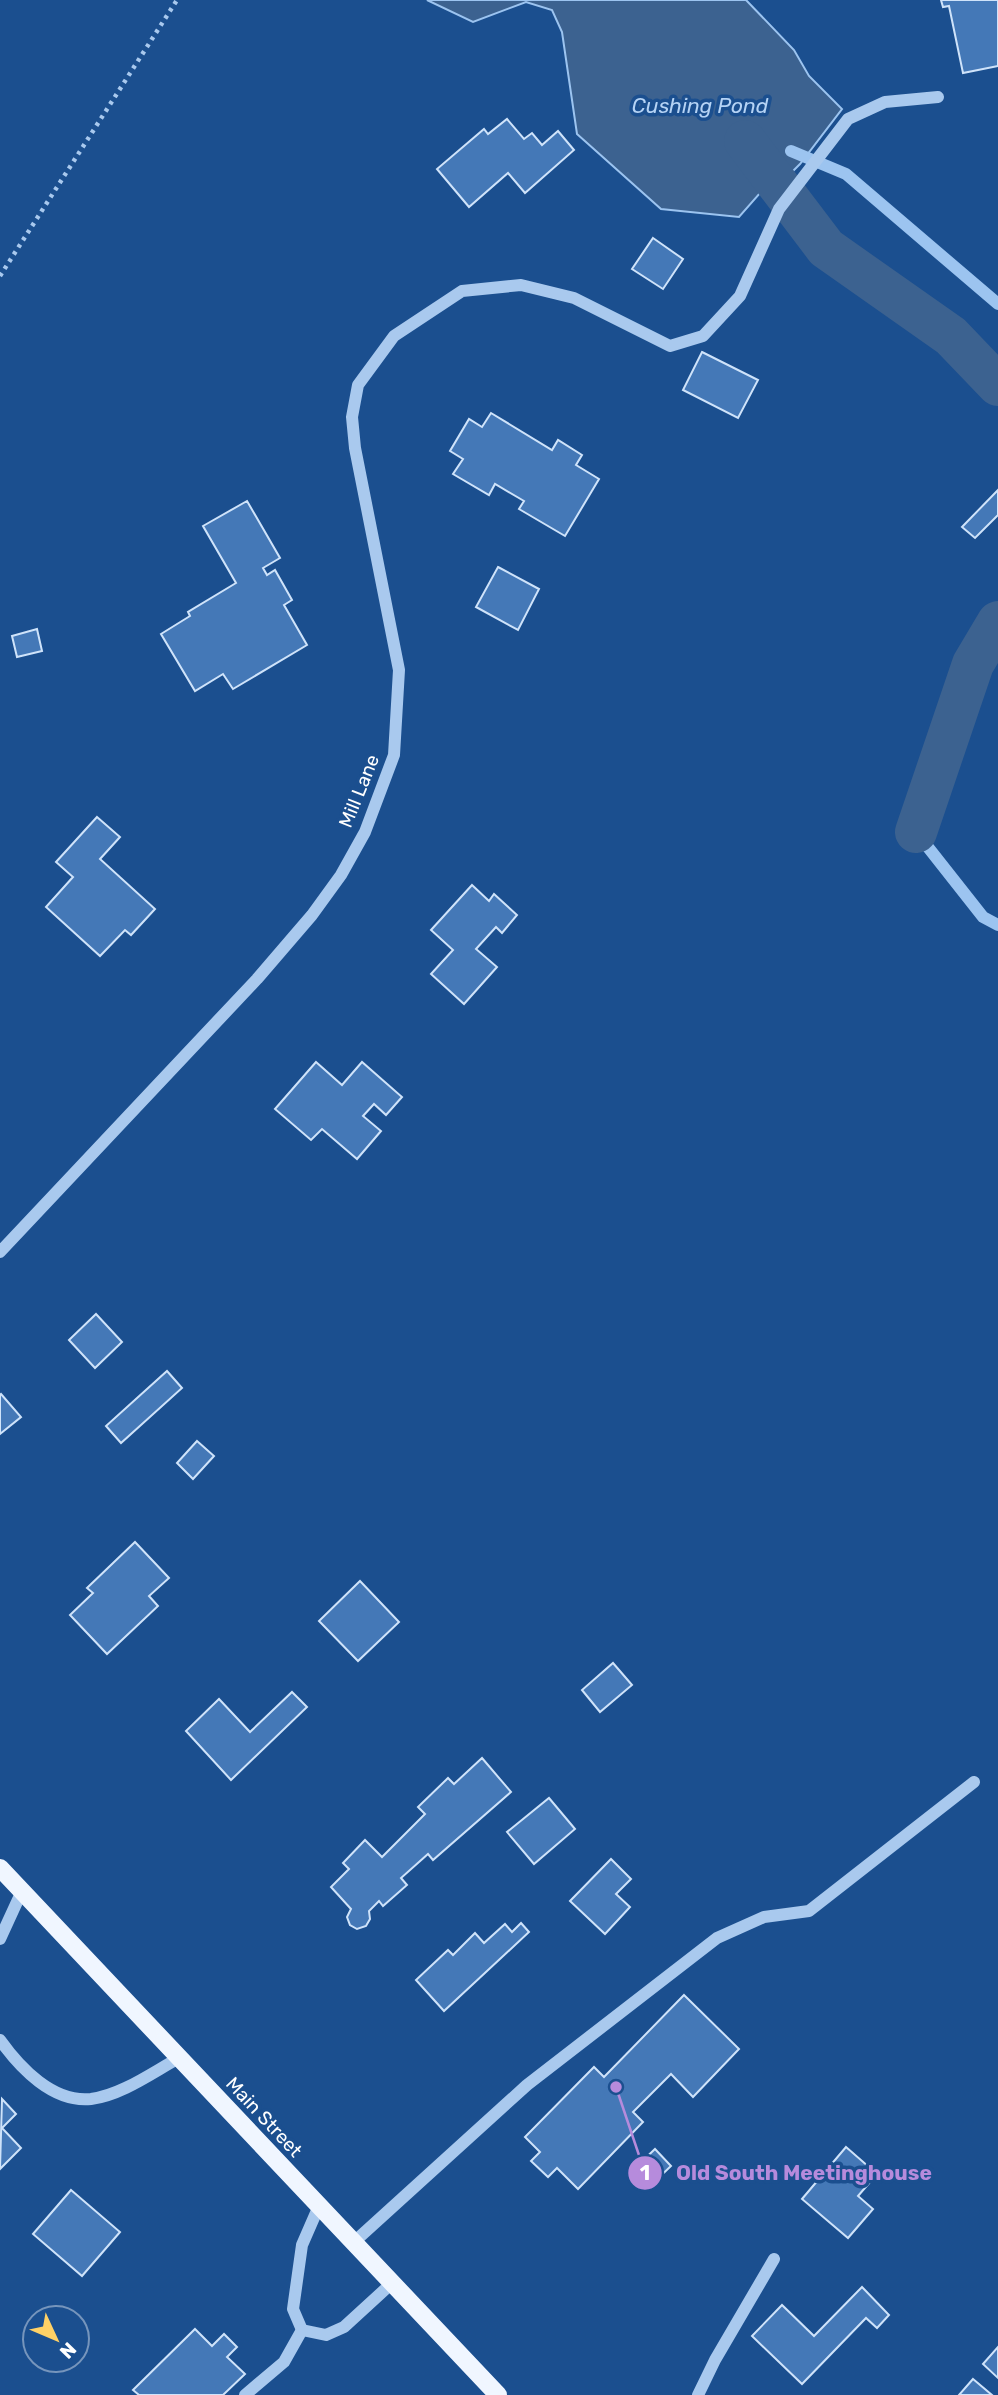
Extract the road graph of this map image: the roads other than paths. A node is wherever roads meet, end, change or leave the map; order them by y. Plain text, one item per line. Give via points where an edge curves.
1 (938, 97) dead end
2 (0, 1252) edge
3 (974, 1782) dead end
4 (0, 1868) edge
5 (22, 1891) junction
6 (0, 1939) edge
7 (0, 2040) edge
8 (179, 2057) junction
9 (319, 2206) junction
10 (354, 2242) junction
11 (774, 2259) dead end
12 (392, 2283) junction
13 (302, 2330) junction
14 (245, 2395) edge
15 (498, 2395) edge
16 (698, 2395) edge

1 - 2 street, Mill Lane via 885,102 848,119 779,209 740,296 703,336 670,346 574,298 521,285 461,291 394,336 358,385 352,417 399,670 394,755 365,832 312,915 257,979
3 - 10 street via 809,1911 764,1917 718,1938 527,2085
4 - 5 main road, Main Street
5 - 6 street
5 - 8 main road, Main Street
7 - 8 street via 18,2065 55,2092 90,2099 116,2091
8 - 9 main road, Main Street
9 - 10 main road, Main Street
9 - 13 street via 302,2245 293,2309
10 - 12 main road, Main Street
11 - 16 street
12 - 13 street via 344,2327 326,2335
12 - 15 main road, Main Street
13 - 14 street via 284,2362

